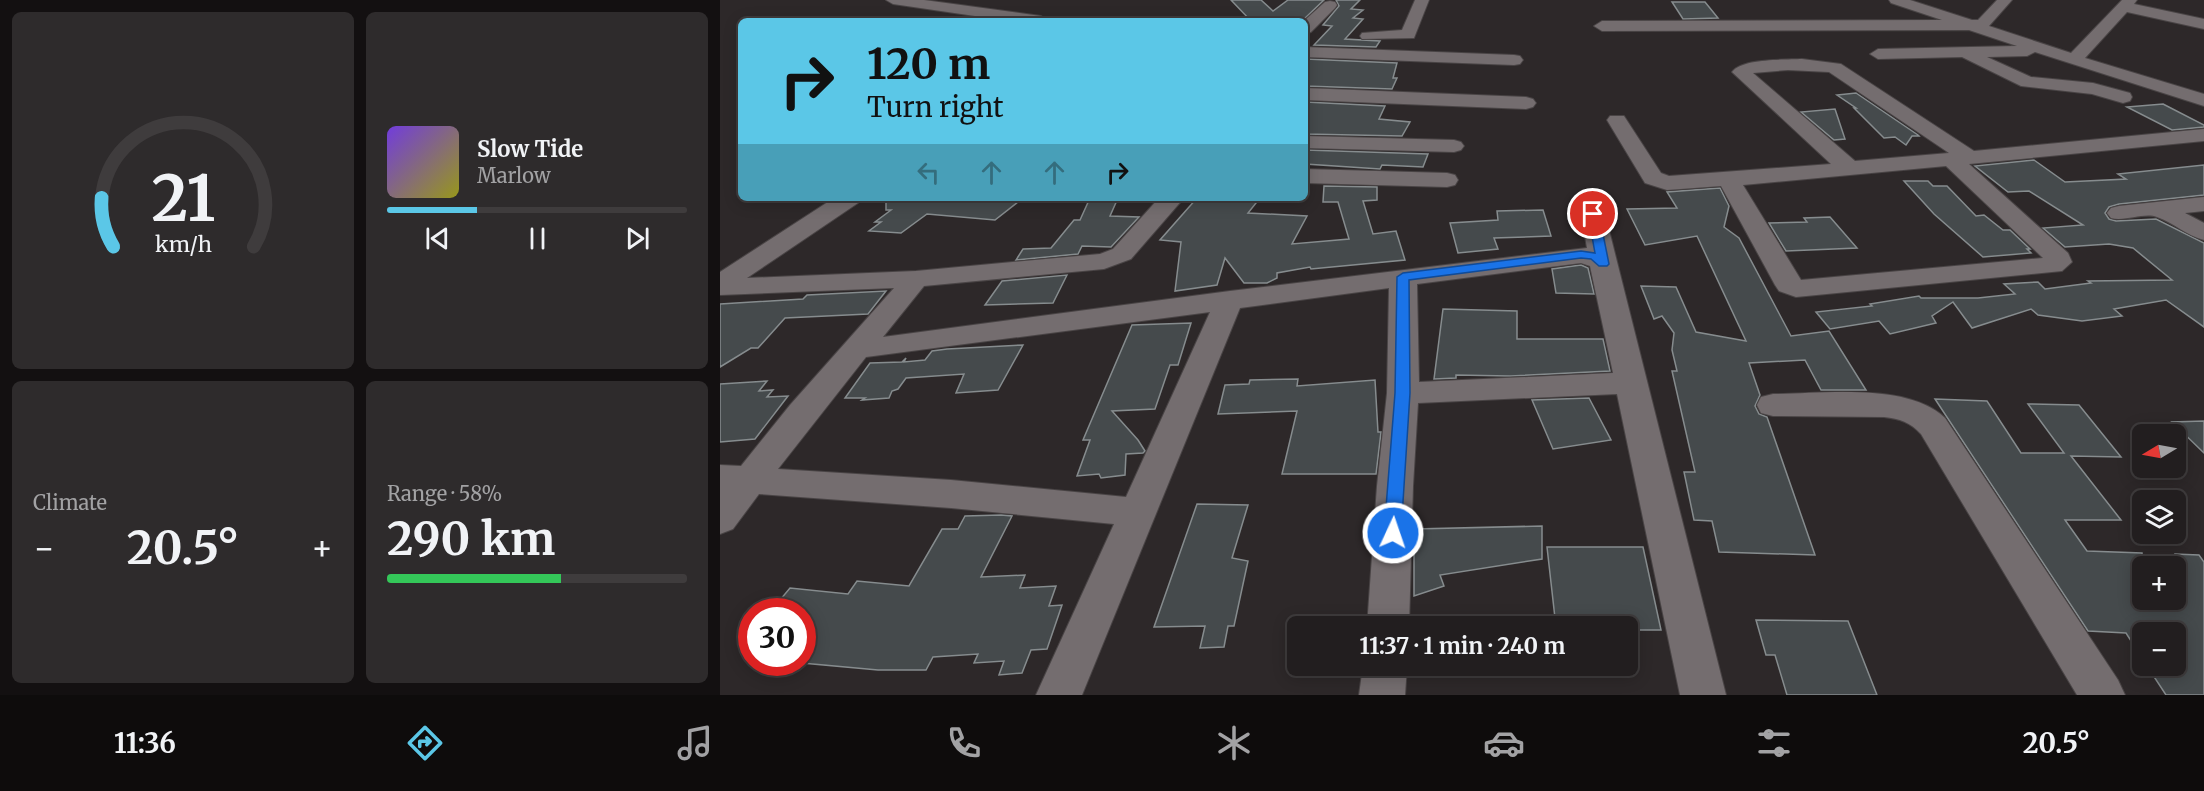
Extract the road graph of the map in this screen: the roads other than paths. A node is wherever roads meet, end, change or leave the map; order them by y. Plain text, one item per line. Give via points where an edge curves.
1 (893, 0) edge
2 (1422, 0) edge
3 (2005, 0) edge
4 (2165, 0) edge
5 (1901, 1) edge
6 (2128, 3) edge
7 (1330, 5) dead end
8 (2204, 9) edge
9 (1719, 11) dead end
10 (1020, 18) edge
11 (2204, 24) edge
12 (1740, 25) junction
13 (1972, 25) junction
14 (1602, 26) dead end
15 (1309, 32) edge
16 (1352, 35) dead end
17 (2045, 51) junction
18 (1308, 52) edge
19 (1966, 53) junction
20 (1878, 54) dead end
21 (1419, 57) junction
22 (1514, 60) dead end
23 (2074, 60) junction
24 (2198, 91) edge
25 (1308, 94) edge
26 (2123, 97) dead end
27 (1404, 99) junction
28 (1526, 103) dead end
29 (1617, 120) dead end
30 (2204, 135) edge
31 (1308, 142) edge
32 (1454, 146) dead end
33 (1960, 158) junction
34 (1850, 169) junction
35 (1308, 176) edge
36 (1728, 179) junction
37 (1448, 180) dead end
38 (846, 201) edge
39 (1169, 201) edge
40 (2204, 204) edge
41 (2160, 209) junction
42 (2119, 213) dead end
43 (1593, 214) dead end
44 (2204, 233) edge
45 (1603, 264) junction
46 (1403, 277) junction
47 (916, 279) junction
48 (720, 285) edge
49 (1230, 299) junction
50 (858, 349) junction
51 (1630, 383) junction
52 (1403, 393) junction
53 (1773, 405) dead end
54 (734, 480) edge
55 (1137, 512) junction
56 (720, 519) edge
57 (1389, 616) edge
58 (1384, 676) edge
59 (1059, 695) edge
60 (1382, 695) edge
61 (1703, 695) edge
62 (2102, 695) edge

1 - 10 street
2 - 16 street via 1408,35
3 - 13 street via 1983,24
4 - 8 street
5 - 13 street
6 - 11 street
6 - 23 street
7 - 15 street
9 - 12 street
12 - 13 street
12 - 14 street
13 - 17 street
17 - 19 street
17 - 23 street
18 - 21 street
19 - 20 street
19 - 26 street via 2027,82 2093,89
21 - 22 street
21 - 27 street
23 - 24 street
25 - 27 street
27 - 28 street
29 - 36 street via 1658,181
30 - 33 street
31 - 32 street
33 - 34 street
33 - 34 street via 1835,68 1769,67 1741,72
33 - 36 street via 2059,262 1796,289 1789,285
34 - 36 street
35 - 37 street
38 - 48 street
39 - 47 street via 1116,259
40 - 41 street
41 - 42 street
41 - 44 street
43 - 45 street
45 - 46 street via 1595,256 1581,255
45 - 51 street
46 - 49 street
46 - 52 street
47 - 48 street
47 - 50 street
49 - 50 street
49 - 55 street
50 - 54 street via 802,413
51 - 52 street
51 - 61 street
52 - 57 street
53 - 62 street via 1885,406 1911,410 1925,418
54 - 55 street via 951,494
54 - 56 street
55 - 59 street
58 - 60 street

